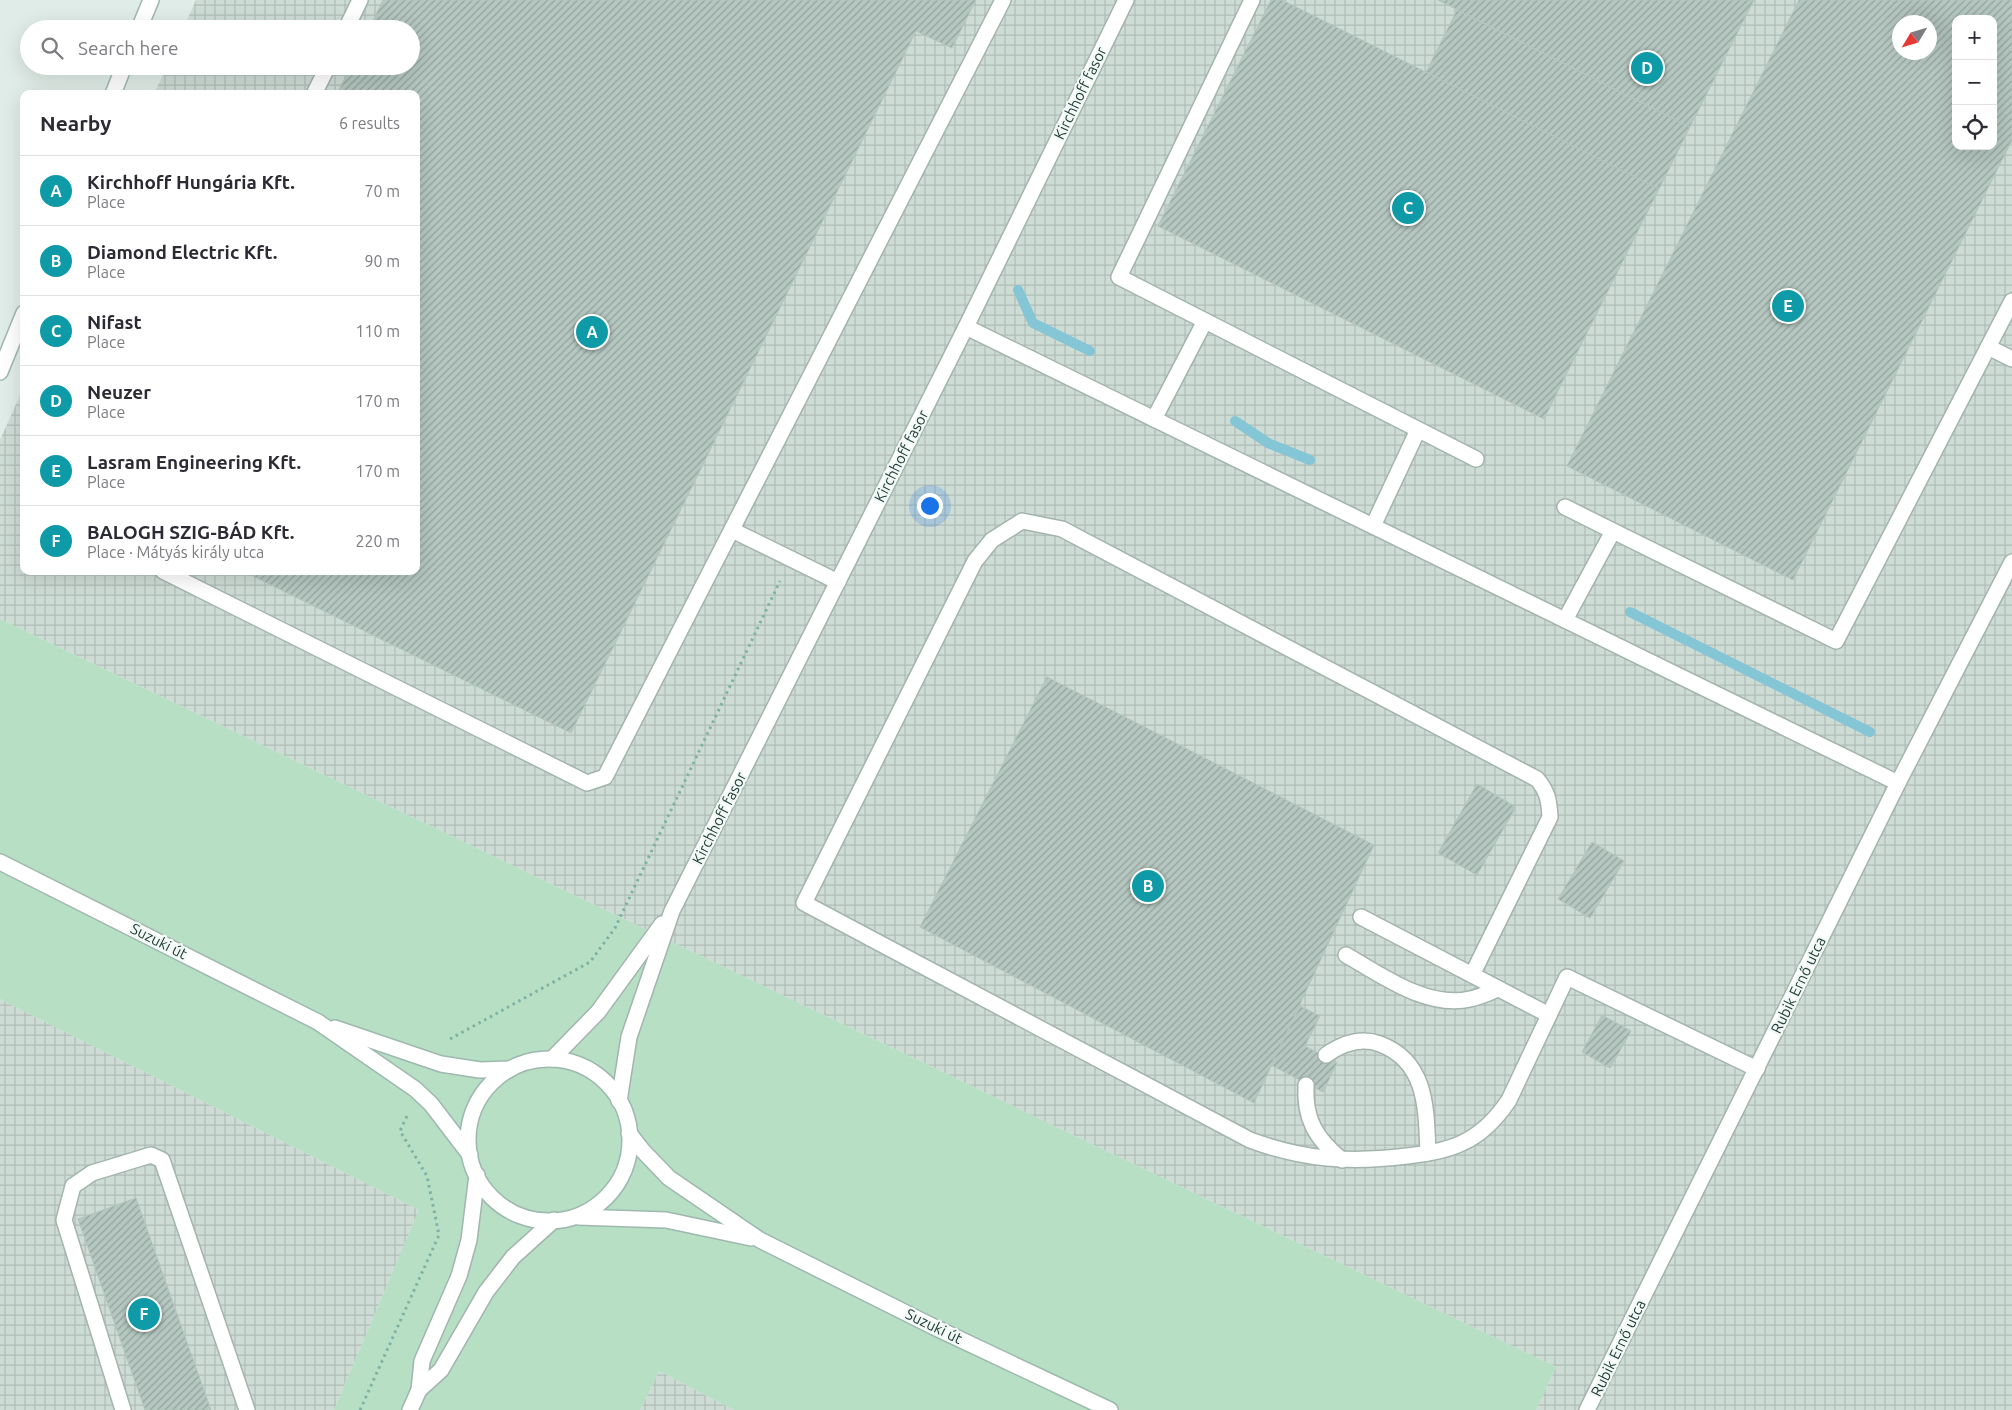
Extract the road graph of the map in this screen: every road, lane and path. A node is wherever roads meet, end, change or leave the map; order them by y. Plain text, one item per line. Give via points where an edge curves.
1 (151, 0) edge
2 (360, 0) edge
3 (1003, 0) edge
4 (1126, 0) edge
5 (1252, 0) edge
6 (143, 20) edge
7 (350, 20) edge
8 (120, 75) edge
9 (324, 75) edge
10 (115, 90) edge
11 (316, 90) edge
12 (2012, 301) edge
13 (1205, 321) junction
14 (20, 323) edge
15 (966, 327) junction
16 (1988, 347) junction
17 (2012, 359) edge
18 (0, 372) edge
19 (1154, 419) junction
20 (1418, 430) junction
21 (1476, 459) dead end
22 (1565, 508) dead end
23 (1373, 526) junction
24 (732, 530) junction
25 (1613, 532) junction
26 (790, 559) junction
27 (2012, 562) edge
28 (170, 575) edge
29 (838, 582) junction
30 (1565, 620) junction
31 (1898, 783) junction
32 (0, 862) edge
33 (672, 911) junction
34 (1361, 917) dead end
35 (1346, 955) dead end
36 (1472, 975) junction
37 (1499, 989) junction
38 (1549, 1015) junction
39 (318, 1022) junction
40 (1326, 1055) dead end
41 (552, 1059) junction
42 (434, 1061) junction
43 (510, 1069) junction
44 (1757, 1069) junction
45 (1306, 1085) dead end
46 (419, 1093) junction
47 (619, 1101) junction
48 (629, 1133) junction
49 (1428, 1153) junction
50 (470, 1155) junction
51 (1342, 1160) junction
52 (477, 1176) junction
53 (574, 1216) junction
54 (554, 1220) junction
55 (760, 1240) junction
56 (420, 1390) junction
57 (123, 1410) edge
58 (246, 1410) edge
59 (360, 1410) edge
60 (410, 1410) edge
61 (1110, 1410) edge
62 (1587, 1410) edge

1 - 6 street
2 - 7 street
3 - 24 street
4 - 15 street, Kirchhoff fasor
5 - 13 street via 1119,277
8 - 10 street
9 - 11 street
12 - 16 street
13 - 19 street
13 - 20 street
14 - 18 street
15 - 19 street
15 - 29 street, Kirchhoff fasor
16 - 17 street
16 - 25 street via 1836,641
19 - 23 street
20 - 21 street
20 - 23 street
22 - 25 street
23 - 30 street
24 - 26 street
24 - 28 street via 604,777 587,783
25 - 30 street
26 - 29 street
26 - 42 path via 615,928 590,962 444,1042
27 - 31 street, Rubik Ernő utca
29 - 33 street, Kirchhoff fasor
30 - 31 street
31 - 44 street, Rubik Ernő utca
32 - 39 street, Suzuki út
33 - 41 street, Kirchhoff fasor via 598,1012
33 - 47 street, Kirchhoff fasor via 629,1037
34 - 36 street
35 - 37 street via 1420,996 1444,1001 1469,1000
36 - 37 street
36 - 51 street via 1550,817 1545,789 1537,779 1062,529 1022,521 992,540 975,561 804,903 1250,1140 1280,1151
37 - 38 street
38 - 44 street via 1567,977
38 - 49 street via 1509,1100 1497,1118 1462,1144
39 - 42 street
39 - 46 street
40 - 49 street via 1336,1048 1362,1040 1384,1046 1403,1057 1422,1090
41 - 43 street
41 - 47 street via 592,1072 610,1087
42 - 43 street via 461,1068
43 - 50 street via 492,1083 477,1104 469,1127
44 - 62 street, Rubik Ernő utca
45 - 51 street via 1308,1116 1327,1148
46 - 50 street
46 - 59 path via 400,1131 427,1176 439,1235
47 - 48 street
48 - 53 street via 627,1159 618,1183 600,1203
48 - 55 street via 669,1178
49 - 51 street
50 - 52 street
52 - 54 street via 493,1198 513,1212 535,1220
52 - 56 street via 459,1276 422,1361
53 - 54 street
53 - 55 street via 666,1220
54 - 56 street via 513,1257 486,1292 441,1370
55 - 61 street, Suzuki út
56 - 60 street
57 - 58 street via 64,1220 73,1186 92,1173 151,1155 162,1160

